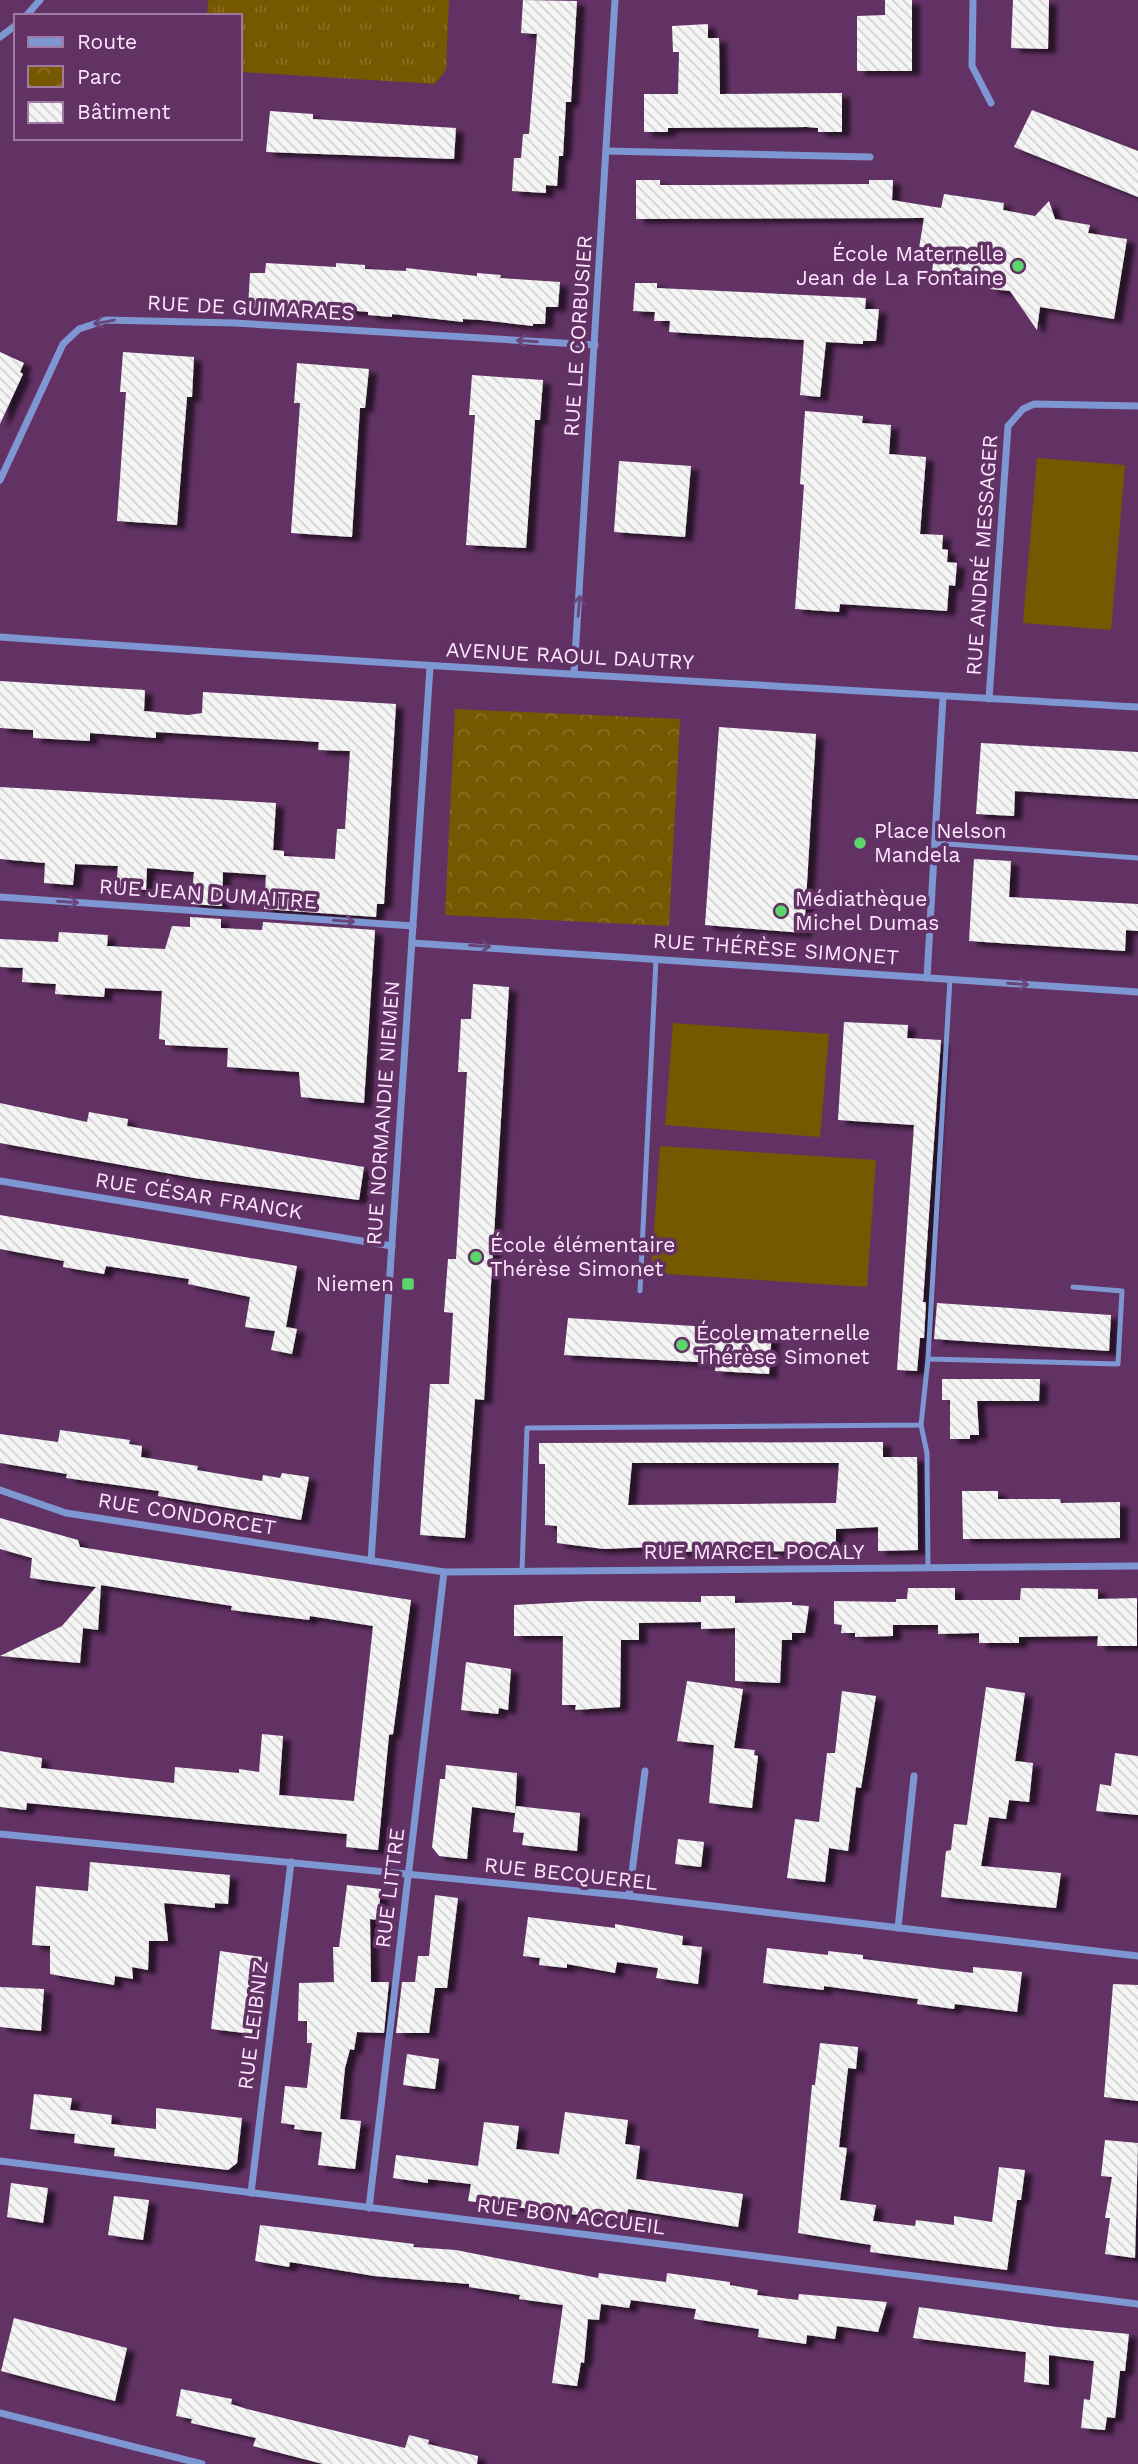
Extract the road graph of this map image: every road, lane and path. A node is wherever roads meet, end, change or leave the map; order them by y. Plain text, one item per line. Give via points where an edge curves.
1 (40, 0) edge
2 (615, 0) edge
3 (973, 0) edge
4 (28, 14) edge
5 (991, 103) dead end
6 (606, 150) junction
7 (870, 157) dead end
8 (595, 345) junction
9 (1138, 407) edge
10 (0, 480) edge
11 (0, 637) edge
12 (430, 667) junction
13 (574, 674) junction
14 (943, 697) junction
15 (989, 699) junction
16 (1138, 707) edge
17 (934, 843) junction
18 (1138, 858) edge
19 (0, 897) edge
20 (413, 926) junction
21 (412, 943) junction
22 (657, 957) junction
23 (927, 978) junction
24 (950, 979) junction
25 (1138, 992) edge
26 (0, 1181) edge
27 (392, 1246) junction
28 (1073, 1287) dead end
29 (640, 1291) dead end
30 (928, 1359) junction
31 (921, 1425) junction
32 (0, 1490) edge
33 (372, 1561) junction
34 (1138, 1566) edge
35 (928, 1568) junction
36 (522, 1571) junction
37 (444, 1572) junction
38 (645, 1771) dead end
39 (914, 1776) dead end
40 (0, 1835) edge
41 (291, 1862) junction
42 (409, 1876) junction
43 (629, 1896) junction
44 (898, 1928) junction
45 (1138, 1956) edge
46 (0, 2161) edge
47 (251, 2193) junction
48 (369, 2208) junction
49 (1138, 2304) edge
50 (0, 2413) edge
51 (202, 2464) edge

1 - 4 street
2 - 6 street, RUE LE CORBUSIER
3 - 5 street via 972,66
6 - 7 street
6 - 8 street, RUE LE CORBUSIER
8 -> 10 street, RUE DE GUIMARAES via 235,323 106,320 79,329 63,344
13 -> 8 street, RUE LE CORBUSIER
9 - 15 street, RUE ANDRÉ MESSAGER via 1034,404 1008,426
11 - 12 street, AVENUE RAOUL DAUTRY
12 - 13 street, AVENUE RAOUL DAUTRY
12 - 20 street, RUE NORMANDIE NIEMEN
13 - 14 street, AVENUE RAOUL DAUTRY
14 - 15 street, AVENUE RAOUL DAUTRY
14 - 17 street, RUE ANDRÉ MESSAGER
15 - 16 street, AVENUE RAOUL DAUTRY
17 - 18 lane
17 - 23 street, RUE ANDRÉ MESSAGER
19 -> 20 street, RUE JEAN DUMAITRE
20 - 21 street, RUE NORMANDIE NIEMEN
21 -> 22 street, RUE THÉRÈSE SIMONET
21 - 27 street, RUE NORMANDIE NIEMEN
22 - 23 street, RUE THÉRÈSE SIMONET
22 - 29 lane
23 - 24 street, RUE THÉRÈSE SIMONET
24 -> 25 street, RUE THÉRÈSE SIMONET
24 - 30 lane
26 - 27 street, RUE CÉSAR FRANCK
27 - 33 street, RUE NORMANDIE NIEMEN
28 - 30 lane via 1122,1292 1118,1364
30 - 31 lane
31 - 35 lane via 927,1453
31 - 36 lane via 527,1428
32 - 33 street, RUE CONDORCET via 66,1513
33 - 37 street, RUE MARCEL POCALY
34 - 35 street, RUE MARCEL POCALY
35 - 36 street, RUE MARCEL POCALY
36 - 37 street, RUE MARCEL POCALY
37 - 42 street, RUE LITTRE
38 - 43 street
39 - 44 street
40 - 41 street, RUE BECQUEREL
41 - 42 street, RUE BECQUEREL
41 - 47 street, RUE LEIBNIZ
42 - 43 street, RUE BECQUEREL
42 - 48 street, RUE LITTRE
43 - 44 street, RUE BECQUEREL
44 - 45 street, RUE BECQUEREL
46 - 47 street, RUE BON ACCUEIL
47 - 48 street, RUE BON ACCUEIL
48 - 49 street, RUE BON ACCUEIL
50 - 51 street

